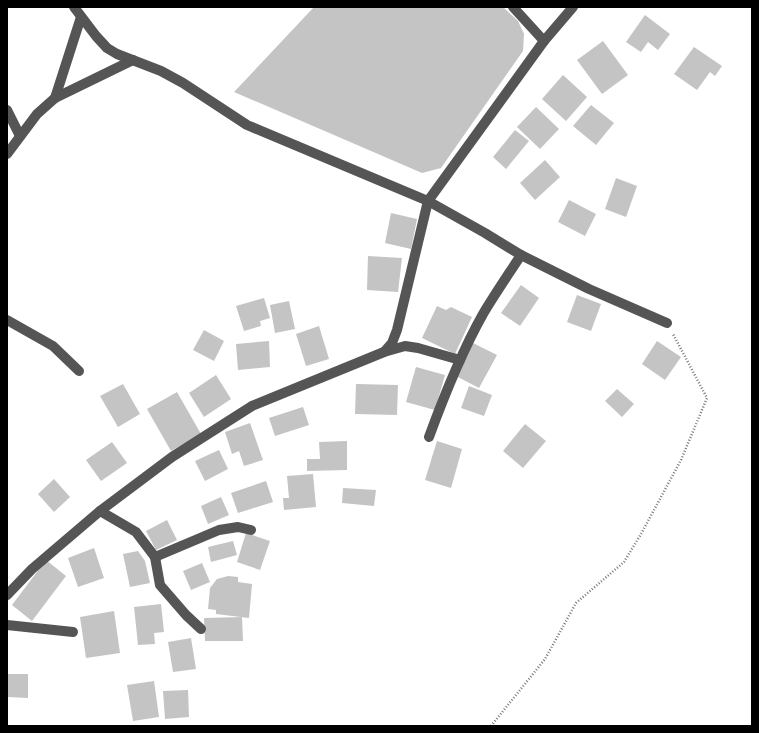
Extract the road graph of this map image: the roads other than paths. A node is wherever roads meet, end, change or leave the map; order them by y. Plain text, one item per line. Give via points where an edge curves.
1 (74, 7) edge
2 (513, 7) edge
3 (573, 7) edge
4 (81, 16) junction
5 (544, 41) junction
6 (133, 60) junction
7 (55, 98) junction
8 (7, 110) edge
9 (20, 136) junction
10 (7, 154) edge
11 (428, 202) junction
12 (521, 255) junction
13 (7, 320) edge
14 (667, 323) road end
15 (384, 352) junction
16 (460, 360) junction
17 (79, 370) dead end
18 (429, 437) dead end
19 (100, 512) junction
20 (251, 530) dead end
21 (155, 557) junction
22 (7, 595) edge
23 (7, 625) edge
24 (201, 629) dead end
25 (74, 632) dead end

1 - 4 street
2 - 5 street
3 - 5 street
4 - 6 street via 107,48
4 - 7 street
5 - 11 street
6 - 7 street
6 - 11 street via 182,82 247,125
7 - 9 street via 36,114
8 - 9 street
9 - 10 street
11 - 12 street
11 - 15 street via 398,330 392,344
12 - 14 street via 588,289
12 - 16 street via 483,315
13 - 17 street via 53,346
15 - 16 street via 405,346
15 - 19 street via 252,406 172,457
16 - 18 street
19 - 21 street via 136,532
19 - 22 street via 32,569
20 - 21 street via 238,527 219,530
21 - 24 street via 160,585 166,595
23 - 25 street

